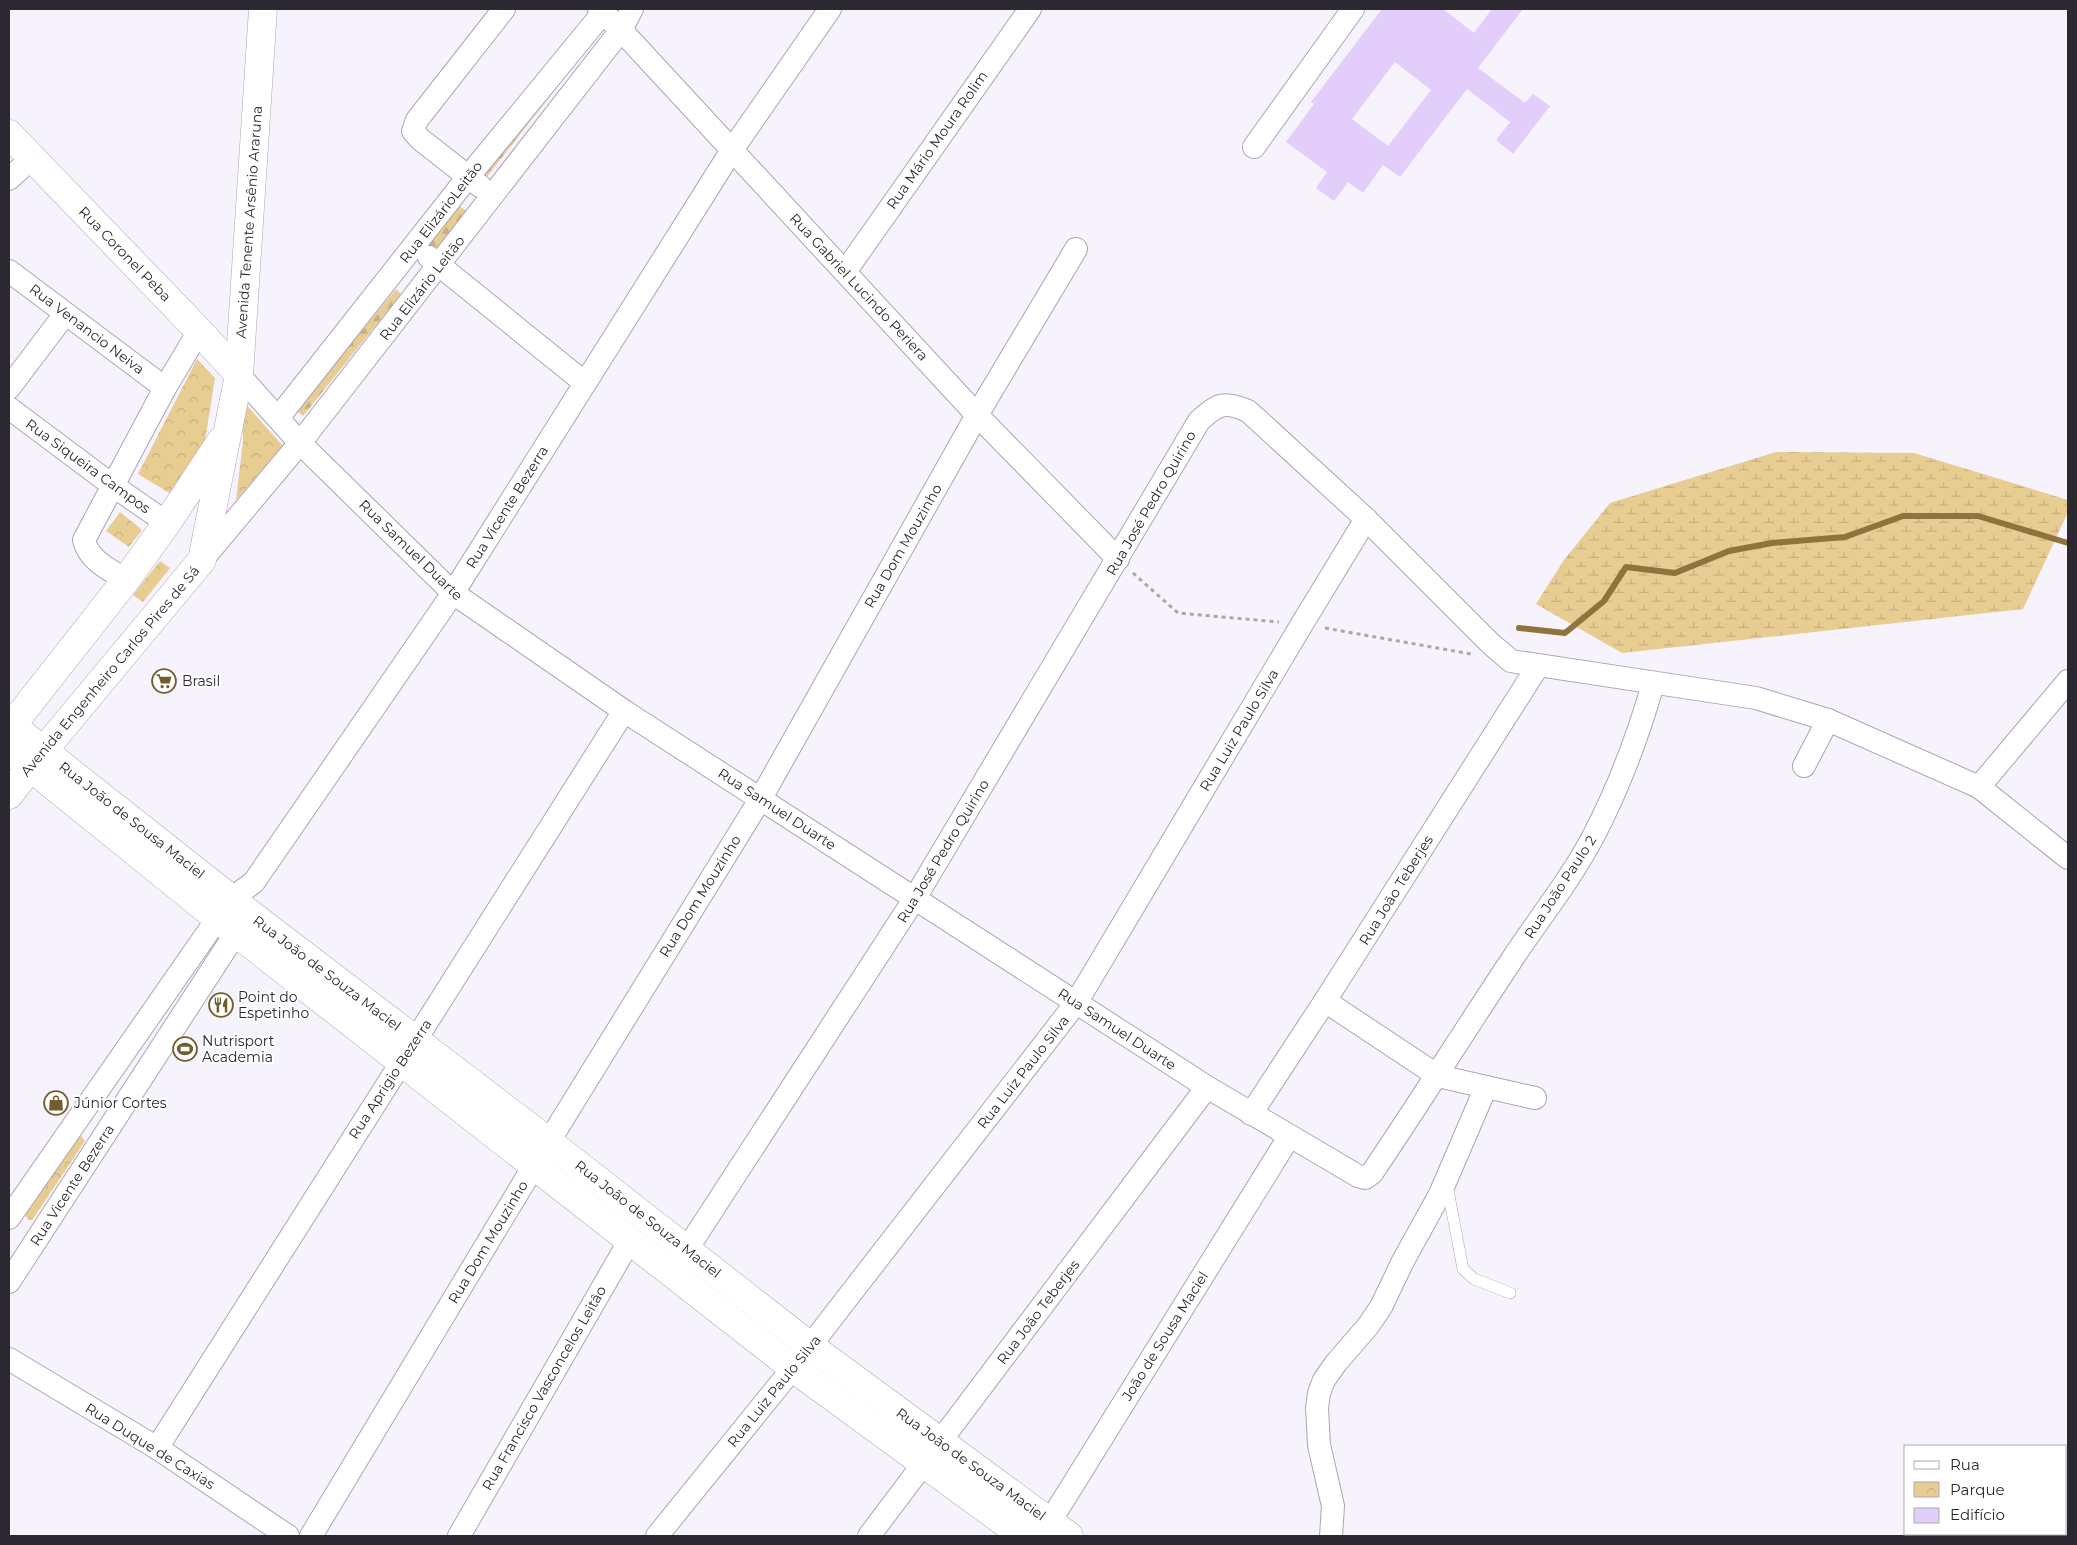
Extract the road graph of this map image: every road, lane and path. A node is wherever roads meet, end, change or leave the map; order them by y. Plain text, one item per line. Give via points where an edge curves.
1 (263, 9) edge
2 (504, 9) edge
3 (632, 9) edge
4 (830, 9) edge
5 (1030, 9) edge
6 (1353, 9) edge
7 (602, 10) edge
8 (621, 30) junction
9 (9, 134) edge
10 (1254, 147) dead end
11 (732, 150) junction
12 (32, 158) junction
13 (468, 177) junction
14 (9, 179) edge
15 (492, 196) junction
16 (414, 245) junction
17 (1076, 249) dead end
18 (440, 266) junction
19 (9, 271) edge
20 (845, 272) junction
21 (64, 314) junction
22 (199, 331) junction
23 (239, 375) junction
24 (585, 383) junction
25 (9, 388) edge
26 (164, 388) junction
27 (9, 408) edge
28 (977, 415) junction
29 (278, 418) junction
30 (226, 434) junction
31 (300, 443) junction
32 (112, 485) junction
33 (1366, 520) junction
34 (167, 523) junction
35 (1118, 559) junction
36 (202, 560) junction
37 (126, 580) junction
38 (453, 593) junction
39 (1538, 666) junction
40 (2068, 681) edge
41 (1653, 684) junction
42 (624, 711) junction
43 (1828, 720) junction
44 (9, 732) edge
45 (37, 759) junction
46 (1804, 766) dead end
47 (1979, 787) junction
48 (9, 795) edge
49 (761, 798) junction
50 (2068, 858) edge
51 (915, 898) junction
52 (233, 915) junction
53 (1325, 1001) junction
54 (1076, 1003) junction
55 (408, 1051) junction
56 (1438, 1076) junction
57 (1207, 1087) junction
58 (1486, 1087) junction
59 (1535, 1098) dead end
60 (1251, 1114) junction
61 (1289, 1136) junction
62 (549, 1142) junction
63 (534, 1164) junction
64 (1365, 1178) joint
65 (1446, 1179) junction
66 (9, 1218) edge
67 (630, 1240) junction
68 (687, 1249) junction
69 (672, 1272) junction
70 (9, 1282) edge
71 (1510, 1293) dead end
72 (810, 1346) junction
73 (9, 1359) edge
74 (793, 1368) junction
75 (940, 1441) junction
76 (157, 1448) junction
77 (924, 1463) junction
78 (1053, 1531) edge
79 (288, 1536) edge
80 (312, 1536) edge
81 (459, 1536) edge
82 (657, 1536) edge
83 (869, 1536) edge
84 (1023, 1536) edge
85 (1331, 1536) edge

1 - 23 street, Avenida Tenente Arsênio Araruna
2 - 13 street via 417,120 413,131
3 - 8 street, Rua Elizário Leitão
4 - 11 street, Rua Vicente Bezerra
5 - 20 street, Rua Mário Moura Rolim
6 - 10 street
7 - 8 street, Rua Gabriel Lucindo Periera
7 - 13 street, Rua ElizárioLeitão
8 - 11 street, Rua Gabriel Lucindo Periera
8 - 15 street, Rua Elizário Leitão
9 - 12 street, Rua Coronel Peba
11 - 20 street, Rua Gabriel Lucindo Periera
11 - 24 street, Rua Vicente Bezerra
12 - 14 street
12 - 22 street, Rua Coronel Peba
13 - 15 street
13 - 16 street, Rua ElizárioLeitão
15 - 18 street, Rua Elizário Leitão
16 - 18 street
16 - 29 street, Rua ElizárioLeitão
17 - 28 street, Rua Dom Mouzinho
18 - 24 street
18 - 31 street, Rua Elizário Leitão
19 - 21 street, Rua Venancio Neiva
20 - 28 street, Rua Gabriel Lucindo Periera
21 - 25 street
21 - 26 street, Rua Venancio Neiva
22 - 23 street, Rua Coronel Peba
22 - 26 street
23 - 29 street, Rua Samuel Duarte
23 - 30 street, Avenida Tenente Arsênio Araruna
24 - 38 street, Rua Vicente Bezerra
26 - 32 street
27 - 32 street, Rua Siqueira Campos
28 - 35 street, Rua Gabriel Lucindo Periera
28 - 49 street, Rua Dom Mouzinho
29 - 31 street, Rua Samuel Duarte
30 - 34 street
30 - 36 street, Avenida Engenheiro Carlos Pires de Sá
31 - 36 street, Rua Elizário Leitão
31 - 38 street, Rua Samuel Duarte
32 - 34 street, Rua Siqueira Campos
32 - 37 street via 84,540 93,559
33 - 35 street, Rua José Pedro Quirino via 1248,411 1230,404 1213,408 1200,421
33 - 39 street via 1511,661
33 - 54 street, Rua Luiz Paulo Silva
34 - 37 street
35 - 51 street, Rua José Pedro Quirino
36 - 45 street, Avenida Engenheiro Carlos Pires de Sá
37 - 44 street
38 - 42 street, Rua Samuel Duarte
38 - 52 street, Rua Vicente Bezerra
39 - 41 street
39 - 53 street, Rua João Teberjes
40 - 47 street
41 - 43 street via 1756,698
41 - 56 street, Rua João Paulo 2 via 1639,733 1594,835
42 - 49 street, Rua Samuel Duarte
42 - 55 street, Rua Aprigio Bezerra
43 - 46 street
43 - 47 street
44 - 45 street, Rua João de Sousa Maciel
45 - 48 street, Avenida Engenheiro Carlos Pires de Sá
45 - 52 street, Rua João de Sousa Maciel
47 - 50 street
49 - 51 street, Rua Samuel Duarte
49 - 62 street, Rua Dom Mouzinho
51 - 54 street, Rua Samuel Duarte
51 - 68 street, Rua José Pedro Quirino
52 - 55 street, Rua João de Souza Maciel
52 - 66 street, Rua Vicente Bezerra
52 - 70 street, Rua Vicente Bezerra
53 - 56 street
53 - 60 street, Rua João Teberjes
54 - 57 street, Rua Samuel Duarte
54 - 72 street, Rua Luiz Paulo Silva
55 - 62 street, Rua João de Souza Maciel
55 - 63 street, Rua João de Souza Maciel
55 - 76 street, Rua Aprigio Bezerra
56 - 58 street
56 - 64 street, Rua João Paulo 2 via 1372,1173
57 - 60 street, Rua Samuel Duarte
57 - 75 street, Rua João Teberjes
58 - 59 street
58 - 65 street
60 - 61 street, Rua Samuel Duarte
61 - 64 street, Rua Samuel Duarte
61 - 78 street, João de Sousa Maciel
62 - 63 street, Rua Dom Mouzinho
62 - 68 street, Rua João de Souza Maciel
63 - 67 street, Rua João de Souza Maciel
63 - 80 street, Rua Dom Mouzinho
65 - 71 lane via 1463,1270 1474,1279
65 - 85 street via 1381,1307 1336,1363 1319,1393 1319,1445 1333,1506
67 - 69 street, Rua João de Souza Maciel
67 - 81 street, Rua Francisco Vasconcelos Leitâo
68 - 69 street, Rua José Pedro Quirino
68 - 72 street, Rua João de Souza Maciel
69 - 74 street, Rua João de Souza Maciel
72 - 74 street, Rua Luiz Paulo Silva
72 - 75 street, Rua João de Souza Maciel
73 - 76 street, Rua Duque de Caxias
74 - 77 street, Rua João de Souza Maciel
74 - 82 street, Rua Luiz Paulo Silva
75 - 77 street, Rua João Teberjes
75 - 78 street, Rua João de Souza Maciel
76 - 79 street, Rua Duque de Caxias
77 - 83 street, Rua João Teberjes
77 - 84 street, Rua João de Souza Maciel

